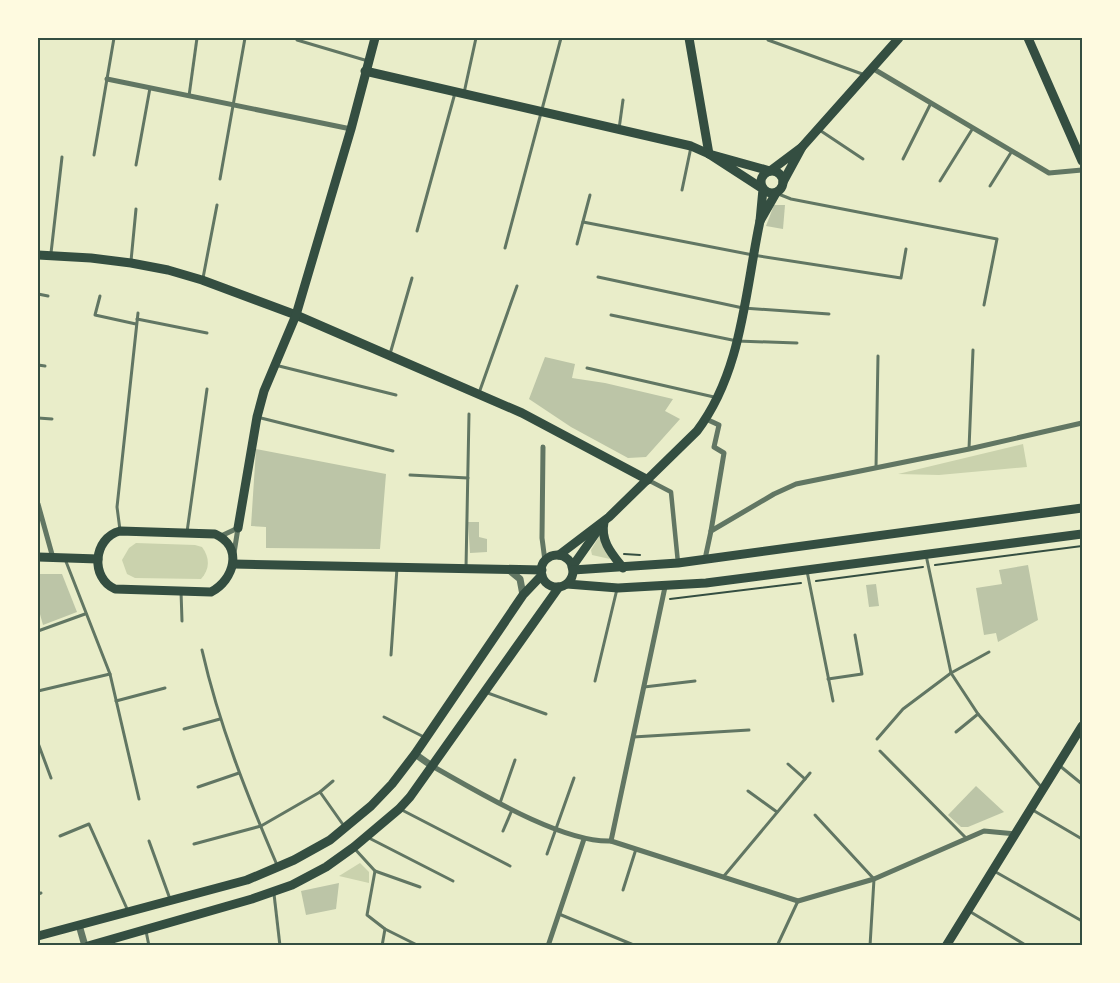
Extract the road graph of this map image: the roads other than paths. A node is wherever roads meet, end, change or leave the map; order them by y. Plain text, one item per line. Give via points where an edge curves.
1 (114, 38) edge
2 (197, 38) edge
3 (245, 38) edge
4 (375, 38) edge
5 (476, 38) edge
6 (560, 38) edge
7 (689, 38) edge
8 (899, 38) edge
9 (1028, 38) edge
10 (297, 40) dead end
11 (768, 40) dead end
12 (368, 61) junction
13 (366, 71) junction
14 (869, 72) junction
15 (107, 79) junction
16 (150, 88) junction
17 (459, 93) junction
18 (189, 96) junction
19 (623, 100) dead end
20 (931, 104) junction
21 (233, 105) junction
22 (541, 112) junction
23 (973, 128) junction
24 (350, 129) junction
25 (817, 129) junction
26 (619, 130) junction
27 (691, 146) junction
28 (802, 147) junction
29 (1012, 151) junction
30 (709, 154) junction
31 (94, 155) dead end
32 (62, 157) dead end
33 (863, 159) dead end
34 (904, 159) dead end
35 (1082, 161) edge
36 (136, 165) dead end
37 (1082, 170) edge
38 (770, 171) junction
39 (220, 179) dead end
40 (783, 182) junction
41 (940, 182) dead end
42 (990, 186) dead end
43 (763, 189) junction
44 (682, 190) dead end
45 (776, 193) junction
46 (590, 195) dead end
47 (217, 205) dead end
48 (136, 209) dead end
49 (760, 221) junction
50 (583, 222) junction
51 (417, 231) dead end
52 (578, 244) dead end
53 (505, 248) dead end
54 (906, 249) dead end
55 (51, 254) junction
56 (38, 255) edge
57 (753, 255) junction
58 (130, 263) junction
59 (598, 277) dead end
60 (412, 278) dead end
61 (202, 280) junction
62 (517, 286) dead end
63 (38, 294) edge
64 (48, 296) dead end
65 (100, 296) dead end
66 (984, 304) dead end
67 (743, 308) junction
68 (138, 312) dead end
69 (830, 314) dead end
70 (296, 315) junction
71 (611, 315) dead end
72 (137, 319) junction
73 (136, 324) junction
74 (207, 333) dead end
75 (737, 341) junction
76 (797, 343) dead end
77 (973, 350) dead end
78 (389, 356) junction
79 (878, 356) dead end
80 (38, 365) edge
81 (273, 365) junction
82 (45, 366) dead end
83 (587, 368) dead end
84 (207, 389) dead end
85 (479, 394) junction
86 (396, 395) dead end
87 (717, 398) junction
88 (469, 414) dead end
89 (257, 416) junction
90 (38, 418) edge
91 (52, 419) dead end
92 (706, 419) junction
93 (1082, 423) edge
94 (543, 448) dead end
95 (969, 450) junction
96 (392, 451) dead end
97 (876, 468) junction
98 (410, 475) dead end
99 (468, 478) junction
100 (648, 480) junction
101 (38, 504) edge
102 (1082, 508) edge
103 (604, 522) junction
104 (238, 528) junction
105 (120, 531) junction
106 (711, 531) junction
107 (187, 532) junction
108 (1082, 534) edge
109 (221, 536) junction
110 (926, 554) junction
111 (560, 555) junction
112 (38, 557) edge
113 (53, 558) junction
114 (65, 558) junction
115 (98, 559) junction
116 (705, 560) junction
117 (233, 561) junction
118 (678, 563) junction
119 (398, 567) junction
120 (623, 568) junction
121 (466, 569) junction
122 (543, 569) junction
123 (573, 569) junction
124 (509, 570) junction
125 (807, 570) junction
126 (562, 586) junction
127 (665, 587) junction
128 (618, 588) junction
129 (181, 591) junction
130 (523, 595) junction
131 (85, 614) junction
132 (182, 621) dead end
133 (38, 631) edge
134 (855, 635) dead end
135 (202, 650) dead end
136 (989, 652) dead end
137 (391, 655) dead end
138 (951, 673) junction
139 (110, 674) junction
140 (828, 679) junction
141 (595, 681) dead end
142 (695, 681) dead end
143 (644, 687) junction
144 (165, 688) dead end
145 (38, 691) edge
146 (483, 691) junction
147 (116, 701) junction
148 (832, 701) dead end
149 (546, 714) dead end
150 (978, 714) junction
151 (384, 717) dead end
152 (220, 718) junction
153 (1082, 726) edge
154 (184, 729) dead end
155 (750, 730) dead end
156 (956, 732) dead end
157 (633, 737) junction
158 (426, 738) junction
159 (877, 739) dead end
160 (38, 743) edge
161 (880, 751) dead end
162 (415, 754) junction
163 (514, 760) dead end
164 (788, 764) dead end
165 (1058, 765) junction
166 (432, 766) junction
167 (239, 773) junction
168 (810, 773) dead end
169 (51, 778) dead end
170 (574, 778) dead end
171 (805, 779) junction
172 (333, 781) dead end
173 (1082, 784) edge
174 (198, 788) dead end
175 (1043, 789) junction
176 (748, 791) dead end
177 (320, 792) junction
178 (139, 799) dead end
179 (500, 803) junction
180 (1031, 808) junction
181 (400, 809) junction
182 (512, 810) junction
183 (777, 812) junction
184 (815, 815) dead end
185 (261, 826) junction
186 (345, 828) junction
187 (557, 828) junction
188 (502, 831) dead end
189 (1016, 834) junction
190 (60, 836) dead end
191 (366, 837) junction
192 (966, 838) junction
193 (584, 839) junction
194 (1082, 839) edge
195 (148, 841) dead end
196 (611, 841) junction
197 (194, 844) dead end
198 (354, 847) junction
199 (636, 849) junction
200 (547, 854) dead end
201 (510, 866) dead end
202 (278, 868) junction
203 (993, 870) junction
204 (375, 871) junction
205 (724, 876) junction
206 (874, 879) junction
207 (453, 881) dead end
208 (420, 888) dead end
209 (623, 890) dead end
210 (274, 892) junction
211 (170, 900) junction
212 (798, 902) junction
213 (968, 910) junction
214 (128, 912) junction
215 (559, 914) junction
216 (1082, 921) edge
217 (80, 925) junction
218 (146, 929) junction
219 (385, 930) junction
220 (38, 936) edge
221 (115, 942) edge
222 (87, 946) edge
223 (149, 946) edge
224 (280, 946) edge
225 (382, 946) edge
226 (418, 946) edge
227 (548, 946) edge
228 (636, 946) edge
229 (777, 946) edge
230 (870, 946) edge
231 (946, 946) edge
232 (1027, 946) edge

1 - 15 lane
2 - 18 lane
3 - 21 lane
4 - 12 main road
5 - 17 lane
6 - 22 lane
7 - 30 main road
8 - 14 main road
9 - 35 main road
10 - 12 lane
11 - 14 lane
12 - 13 main road
13 - 17 main road
13 - 24 main road
14 - 20 street
14 - 25 main road
15 - 16 street
15 - 31 lane
16 - 18 street
16 - 36 lane
17 - 22 main road
17 - 51 lane
18 - 21 street
19 - 26 lane
20 - 23 street
20 - 34 lane
21 - 24 street
21 - 39 lane
22 - 26 main road
22 - 53 lane
23 - 29 street
23 - 41 lane
24 - 70 main road
25 - 28 main road
25 - 33 lane
26 - 27 main road
27 - 30 main road
27 - 44 lane
28 - 38 main road
28 - 40 main road
29 - 37 street via 1050,173
29 - 42 lane
30 - 38 main road
30 - 43 main road
32 - 55 lane
38 - 40 main road via 779,173
38 - 43 main road via 761,178
40 - 45 main road
43 - 45 main road
43 - 49 main road
45 - 49 main road
45 - 66 lane via 791,199 997,239
46 - 50 lane
47 - 61 lane
48 - 58 lane
49 - 57 main road
50 - 52 lane
50 - 57 lane
54 - 57 lane via 901,278
55 - 56 main road
55 - 58 main road
57 - 67 main road
58 - 61 main road
59 - 67 lane
60 - 78 lane
61 - 70 main road
62 - 85 lane
63 - 64 lane
65 - 73 lane via 95,315
67 - 69 lane
67 - 75 main road
68 - 72 lane
70 - 78 main road
70 - 81 main road
71 - 75 lane
72 - 73 lane
72 - 74 lane
73 - 105 lane via 117,507
75 - 76 lane
75 - 87 main road
77 - 95 lane
78 - 85 main road
79 - 97 lane
80 - 82 lane
81 - 86 lane
81 - 89 main road
83 - 87 lane
84 - 107 lane
85 - 100 main road via 522,413
87 - 92 main road
88 - 99 lane
89 - 96 lane
89 - 104 main road
90 - 91 lane
92 - 100 main road
92 - 106 street via 719,425 714,447 724,453
93 - 95 street
94 - 122 street
95 - 97 street
97 - 106 street via 796,484
98 - 99 lane
99 - 121 lane
100 - 103 main road
100 - 118 street via 671,492
101 - 113 street
102 - 116 main road
103 - 111 main road
103 - 120 main road via 603,533 608,547
103 - 123 main road
104 - 109 street
104 - 117 street
105 - 107 main road
105 - 115 main road via 103,543
106 - 116 street
107 - 109 main road
108 - 110 main road
109 - 117 main road via 231,548
110 - 125 main road
110 - 138 lane
111 - 122 main road via 552,556
111 - 123 main road via 567,558
112 - 113 main road
113 - 114 main road
114 - 115 main road
114 - 131 lane
115 - 129 main road via 100,574 115,588
116 - 118 main road
117 - 119 main road
117 - 129 main road via 228,579 211,592
118 - 120 main road
119 - 121 main road
119 - 137 lane
120 - 123 main road
121 - 124 main road
122 - 124 main road
122 - 126 main road via 546,582
122 - 130 main road
123 - 126 main road via 572,579
124 - 130 street via 520,579
125 - 127 main road
125 - 140 lane
126 - 128 main road
126 - 146 main road
127 - 128 main road
127 - 143 street
128 - 141 lane
129 - 132 lane
130 - 158 main road
131 - 133 lane
131 - 139 lane
134 - 140 lane via 862,674
135 - 152 lane
136 - 138 lane
138 - 150 lane
138 - 159 lane via 903,710
139 - 145 lane
139 - 147 lane
140 - 148 lane
142 - 143 lane
143 - 157 street
144 - 147 lane
146 - 149 lane
146 - 166 main road
147 - 178 lane
150 - 156 lane
150 - 175 lane
151 - 158 lane
152 - 154 lane
152 - 167 lane
153 - 165 main road
155 - 157 lane
157 - 196 street
158 - 162 main road
160 - 169 lane
161 - 192 lane
162 - 166 street
162 - 186 main road via 387,790
163 - 179 lane
164 - 171 lane
165 - 173 lane
165 - 175 main road
166 - 179 street
166 - 181 main road
167 - 174 lane
167 - 185 lane
168 - 171 lane
170 - 187 lane
171 - 183 lane
172 - 177 lane
175 - 180 main road
176 - 183 lane
177 - 185 lane
177 - 186 lane
179 - 182 street
180 - 189 main road
180 - 194 lane
181 - 191 main road
181 - 201 lane
182 - 187 street
182 - 188 lane
183 - 205 lane
184 - 206 lane
185 - 197 lane
185 - 202 lane
186 - 202 main road via 316,849
187 - 193 street
187 - 200 lane
189 - 192 street via 984,831
189 - 203 main road
190 - 214 lane via 89,824
191 - 198 main road
191 - 207 lane
192 - 206 street
193 - 196 street
193 - 215 street
195 - 211 lane
196 - 199 street
198 - 204 lane
198 - 210 main road via 326,867
199 - 205 street
199 - 209 lane
202 - 211 main road via 247,880
203 - 213 main road
203 - 216 lane
204 - 208 lane
204 - 219 lane via 367,915
205 - 212 street
206 - 212 street
206 - 230 lane
210 - 218 main road
210 - 224 lane
211 - 214 main road
212 - 229 lane
213 - 231 main road
213 - 232 lane
214 - 217 main road
215 - 227 street
215 - 228 lane
217 - 220 main road
217 - 222 street
218 - 221 main road
218 - 223 lane
219 - 225 lane
219 - 226 lane
221 - 222 main road

